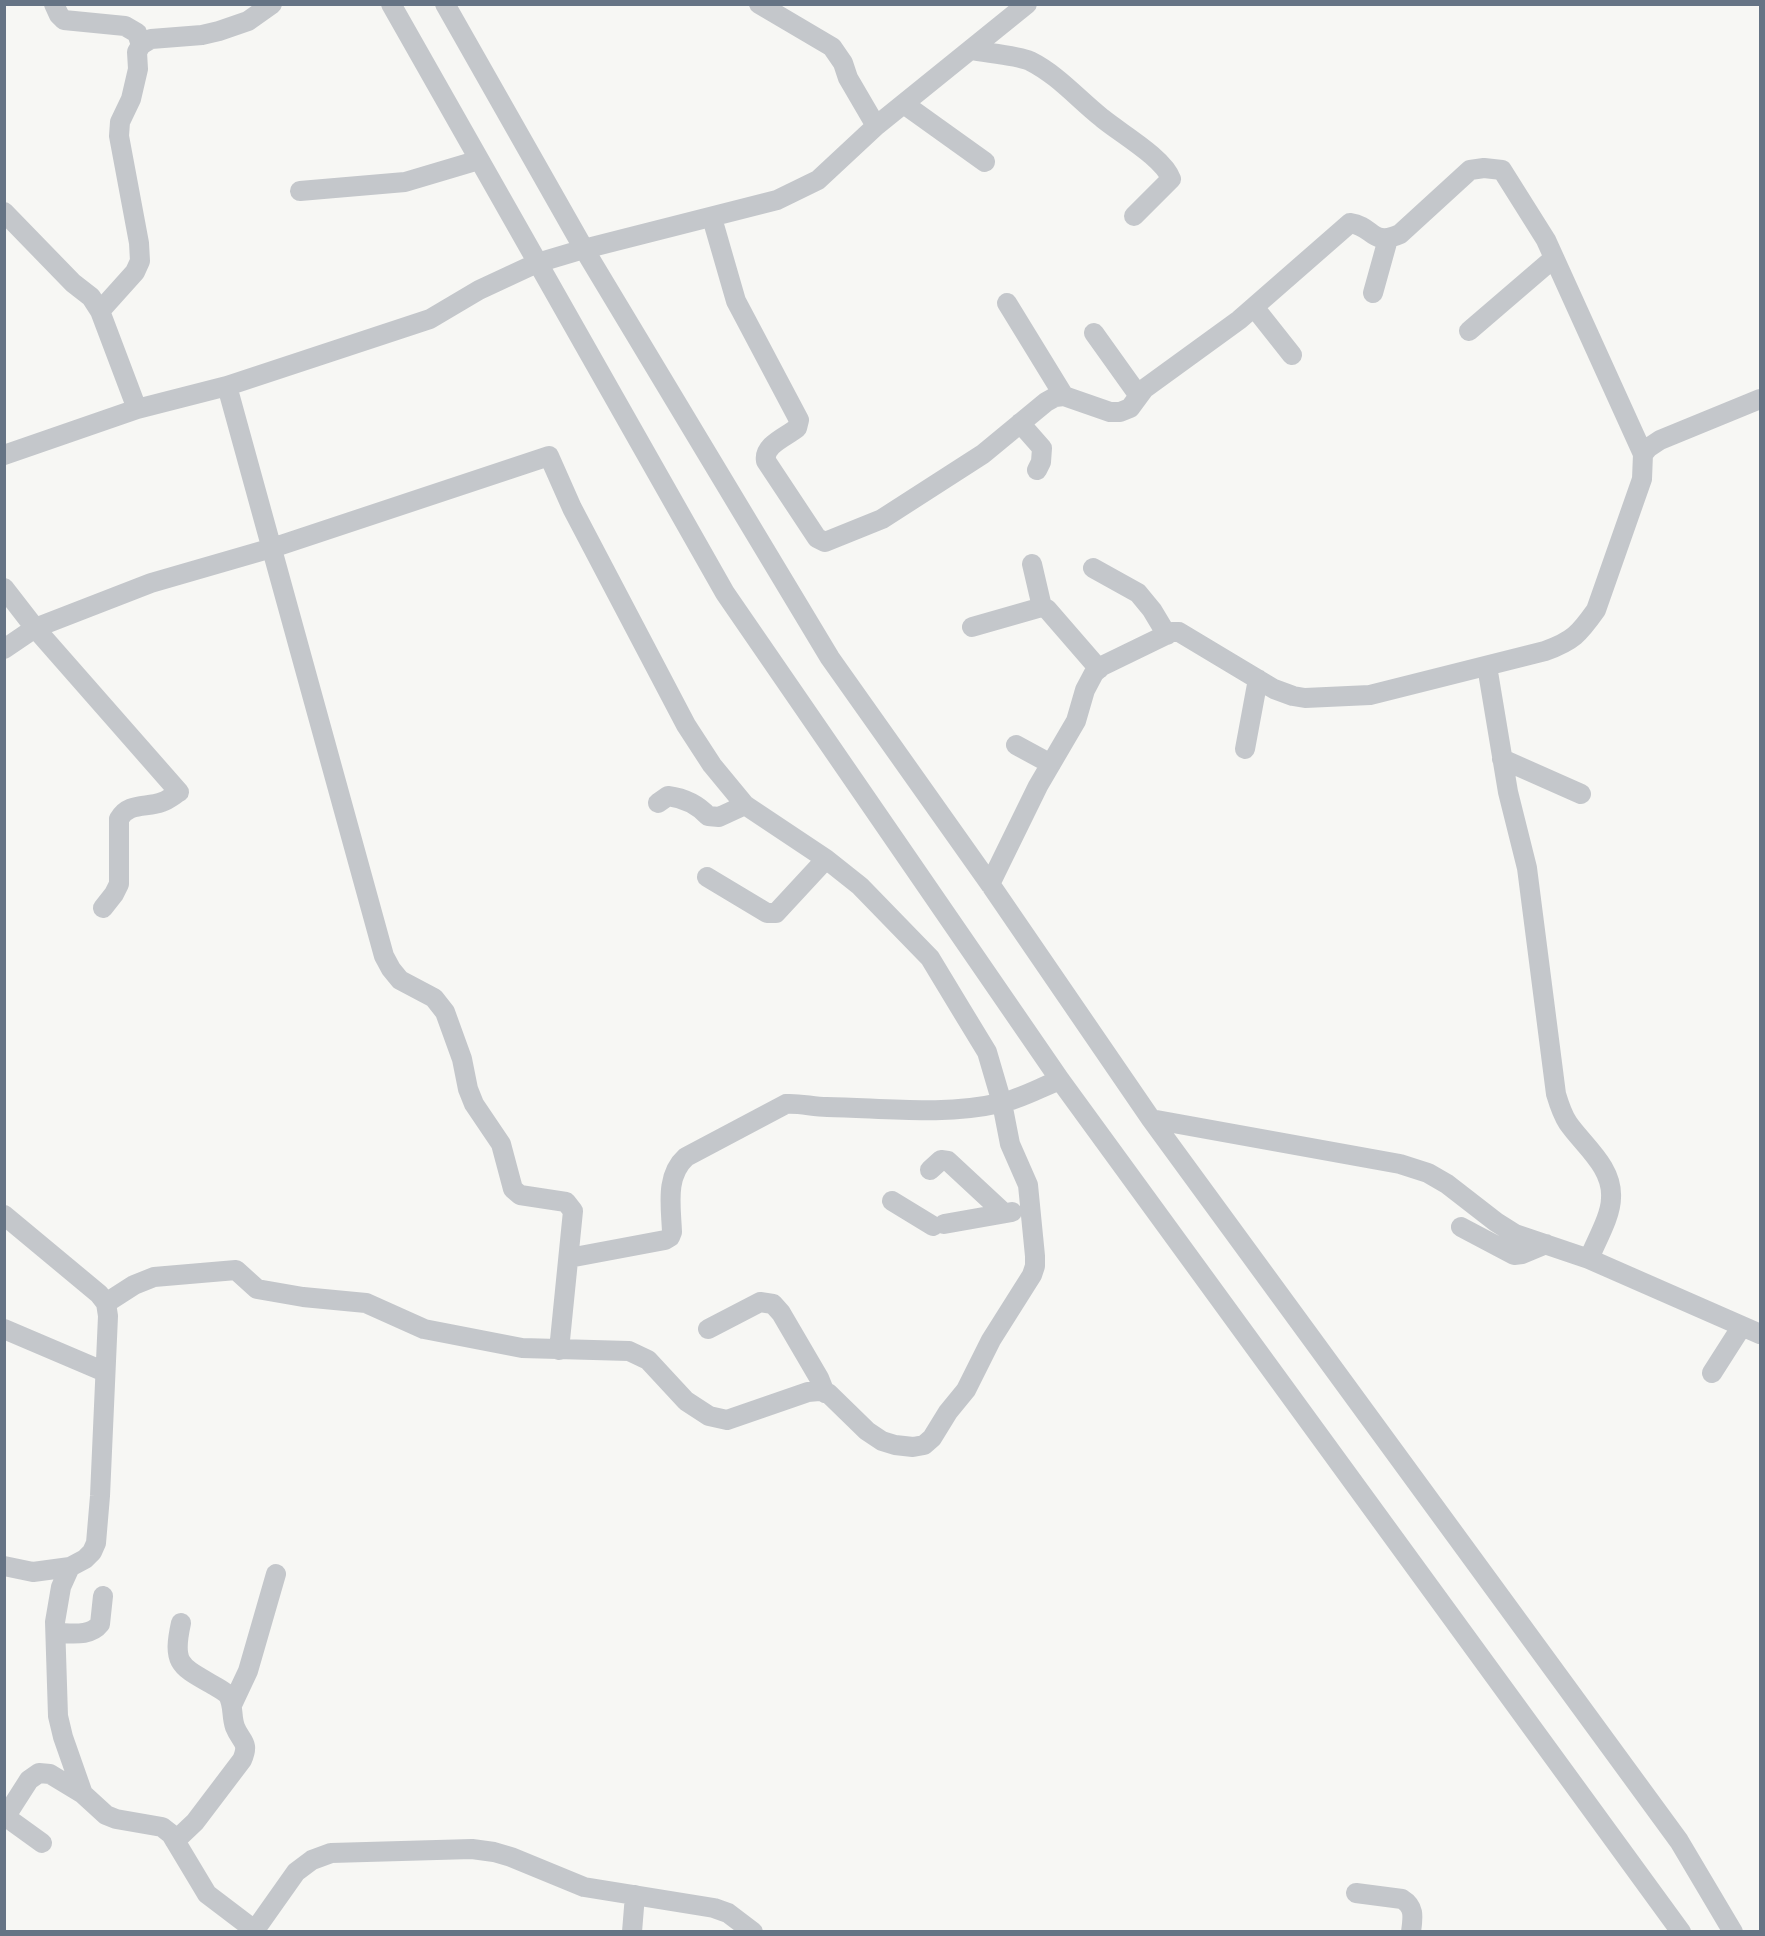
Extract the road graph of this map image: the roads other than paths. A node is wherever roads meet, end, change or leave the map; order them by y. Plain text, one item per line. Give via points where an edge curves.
1 (54, 4) edge
2 (272, 4) edge
3 (391, 4) edge
4 (445, 4) edge
5 (759, 4) edge
6 (1027, 4) edge
7 (141, 45) junction
8 (971, 50) junction
9 (904, 104) junction
10 (876, 126) junction
11 (479, 160) junction
12 (986, 162) dead end
13 (300, 191) dead end
14 (4, 212) edge
15 (1134, 216) dead end
16 (712, 218) junction
17 (1388, 239) junction
18 (584, 249) junction
19 (1554, 258) junction
20 (537, 263) junction
21 (1373, 293) dead end
22 (1007, 303) dead end
23 (1254, 307) junction
24 (100, 311) junction
25 (1469, 331) dead end
26 (1094, 333) dead end
27 (1292, 355) dead end
28 (227, 386) junction
29 (1064, 396) junction
30 (1139, 396) junction
31 (1761, 399) edge
32 (137, 409) junction
33 (1020, 423) junction
34 (1643, 454) junction
35 (4, 455) edge
36 (1037, 470) dead end
37 (272, 548) junction
38 (1032, 564) dead end
39 (1093, 568) dead end
40 (4, 588) edge
41 (1042, 607) junction
42 (972, 627) dead end
43 (35, 628) junction
44 (1167, 635) junction
45 (4, 649) edge
46 (1488, 666) junction
47 (1099, 669) junction
48 (1258, 679) junction
49 (1016, 745) dead end
50 (1245, 749) dead end
51 (1502, 759) junction
52 (1051, 764) junction
53 (1581, 794) dead end
54 (658, 803) dead end
55 (745, 805) junction
56 (826, 859) junction
57 (707, 877) dead end
58 (990, 884) junction
59 (103, 908) dead end
60 (1060, 1080) junction
61 (1002, 1103) junction
62 (1151, 1119) junction
63 (930, 1170) dead end
64 (892, 1201) dead end
65 (1030, 1208) junction
66 (1004, 1213) junction
67 (6, 1220) edge
68 (1461, 1227) dead end
69 (1546, 1244) junction
70 (569, 1258) junction
71 (1589, 1259) junction
72 (106, 1303) junction
73 (1742, 1326) junction
74 (4, 1329) edge
75 (708, 1329) dead end
76 (1761, 1334) edge
77 (560, 1350) junction
78 (105, 1372) junction
79 (1712, 1373) dead end
80 (825, 1392) junction
81 (4, 1566) edge
82 (70, 1567) junction
83 (276, 1574) dead end
84 (103, 1596) dead end
85 (181, 1623) dead end
86 (56, 1633) junction
87 (232, 1705) junction
88 (83, 1794) junction
89 (5, 1818) edge
90 (175, 1841) junction
91 (42, 1843) dead end
92 (1356, 1893) dead end
93 (635, 1895) junction
94 (256, 1931) edge
95 (632, 1932) edge
96 (753, 1932) edge
97 (1411, 1932) edge
98 (1681, 1932) edge
99 (1733, 1932) edge

1 - 7 street via 64,20 125,26 137,33
2 - 7 street via 248,21 219,32 151,39
3 - 11 street
4 - 18 street
5 - 10 street via 832,47
6 - 8 street
7 - 24 street via 119,136 140,261
8 - 9 street
8 - 15 street via 1027,59 1046,70 1157,160 1171,178
9 - 10 street
9 - 12 street
10 - 16 street via 818,180 777,200
11 - 13 street via 405,182
11 - 20 street
14 - 24 street
16 - 18 street
16 - 33 street via 736,301 799,420 797,428 768,449 766,461 817,538 825,542 882,519 983,454
17 - 19 street via 1400,234 1470,170 1497,168 1511,182
17 - 21 street
17 - 23 street via 1350,223
18 - 20 street
18 - 58 street via 830,658
19 - 25 street
19 - 34 street
20 - 28 street via 430,319
20 - 60 street via 725,593
22 - 29 street
23 - 27 street
23 - 30 street
24 - 32 street
26 - 30 street
28 - 32 street
28 - 37 street
29 - 30 street via 1120,412 1130,408
29 - 33 street via 1046,402
31 - 34 street via 1660,440
32 - 35 street
33 - 36 street via 1042,448
34 - 46 street via 1642,479 1624,533 1596,610 1584,627 1566,643
37 - 43 street via 151,583
37 - 55 street via 549,456 572,508 686,725
37 - 70 street via 384,956 400,980 427,993 445,1012 468,1089 501,1144 513,1189 520,1195 559,1200 571,1206 574,1218
38 - 41 street
39 - 44 street via 1138,593
40 - 43 street
41 - 42 street
41 - 47 street
43 - 45 street
43 - 59 street via 179,792 163,802 128,808 122,813 119,884
44 - 47 street
44 - 48 street via 1179,632
46 - 48 street via 1371,695 1305,698
46 - 51 street
47 - 52 street via 1085,690 1076,721
48 - 50 street
49 - 52 street
51 - 53 street
51 - 71 street via 1527,868 1556,1094 1560,1109 1600,1163 1610,1185 1609,1210
52 - 58 street
54 - 55 street via 668,796 679,798 701,808 708,816 719,817
55 - 56 street
56 - 57 street via 776,913 767,913
56 - 61 street via 860,886 930,958 987,1052
58 - 62 street
60 - 61 street
60 - 98 street
61 - 65 street via 1007,1132 1028,1185
61 - 70 street via 922,1110 786,1104 679,1163 670,1191 670,1237
62 - 69 street via 1419,1170 1447,1184 1515,1234
62 - 99 street via 1679,1841
63 - 66 street via 941,1160 948,1161
64 - 66 street via 938,1225
65 - 66 street
65 - 80 street via 1035,1256 1032,1275 991,1340 966,1390 932,1438 913,1447 882,1441
67 - 72 street via 88,1283
68 - 69 street via 1514,1255
69 - 71 street
70 - 77 street
71 - 73 street
72 - 77 street via 153,1277 236,1270 264,1291 366,1303 424,1329 522,1348
72 - 78 street
73 - 76 street
73 - 79 street
74 - 78 street
75 - 80 street via 760,1302 773,1304
77 - 80 street via 639,1354 686,1401 709,1416 727,1420 808,1392
78 - 82 street via 96,1543 85,1559
81 - 82 street via 33,1572
82 - 86 street via 61,1587
83 - 87 street via 248,1671
84 - 86 street via 98,1627 86,1633
85 - 87 street via 177,1647 185,1669 226,1693
86 - 88 street via 58,1716
87 - 90 street via 232,1718 246,1751 195,1822
88 - 89 street via 50,1774 39,1773 29,1780
88 - 90 street via 106,1815 162,1827
89 - 91 street
90 - 94 street via 207,1894
92 - 97 street via 1408,1903 1414,1914
93 - 94 street via 584,1887 494,1852 331,1853 296,1872
93 - 95 street
93 - 96 street via 714,1908 728,1913

